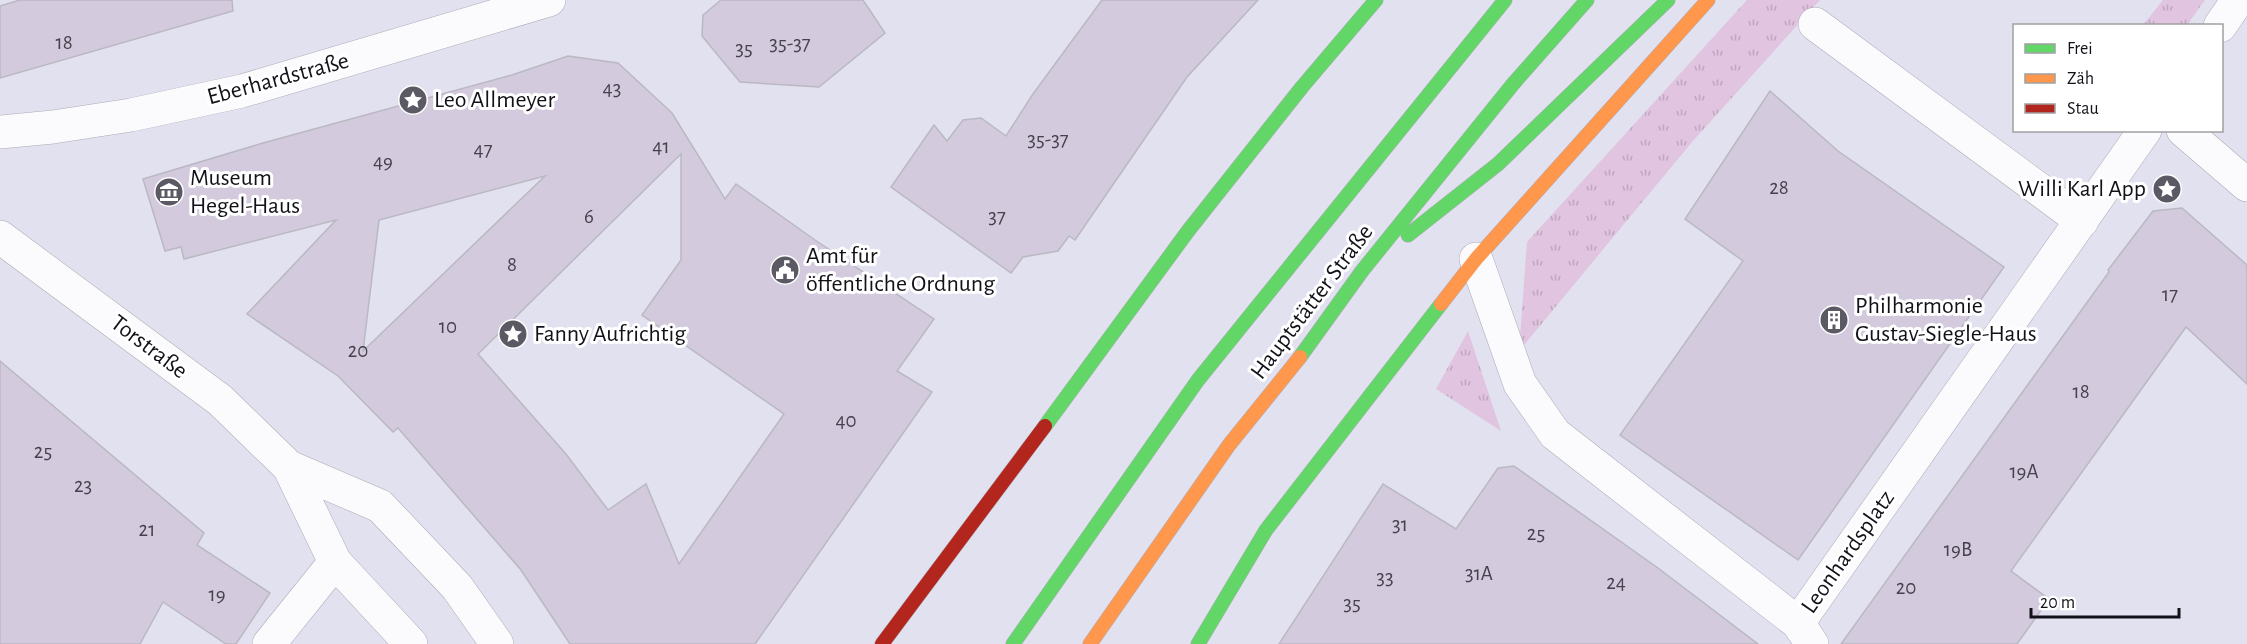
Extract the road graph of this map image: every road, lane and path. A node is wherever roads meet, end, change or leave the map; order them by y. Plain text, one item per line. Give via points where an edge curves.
1 (549, 0) edge
2 (1490, 0) edge
3 (1505, 0) edge
4 (1587, 0) edge
5 (1668, 0) edge
6 (1708, 0) edge
7 (2238, 0) edge
8 (1367, 4) edge
9 (473, 12) edge
10 (1815, 24) dead end
11 (2221, 24) edge
12 (1480, 30) junction
13 (0, 132) edge
14 (2144, 132) edge
15 (2185, 132) edge
16 (2247, 185) edge
17 (2082, 221) junction
18 (0, 237) edge
19 (1476, 259) junction
20 (1362, 271) junction
21 (289, 467) junction
22 (335, 562) junction
23 (1802, 637) edge
24 (269, 644) edge
25 (411, 644) edge
26 (496, 644) edge
27 (882, 644) edge
28 (1013, 644) edge
29 (1090, 644) edge
30 (1198, 644) edge

1 - 9 street, Eberhardstraße
2 - 12 main road
3 - 12 main road, Hauptstätter Straße
4 - 20 main road, Hauptstätter Straße via 1513,84
5 - 20 main road via 1498,164
6 - 19 main road
7 - 11 street
8 - 27 main road via 1188,231
9 - 13 street, Eberhardstraße via 242,92 132,115
10 - 17 street
12 - 28 main road, Hauptstätter Straße via 1198,380
14 - 17 street, Leonhardsplatz
15 - 16 street
17 - 23 street, Leonhardsplatz
18 - 21 street, Torstraße via 220,400
19 - 23 street, Leonhardsplatz via 1520,384 1555,434
19 - 30 main road via 1266,530
20 - 29 main road, Hauptstätter Straße via 1304,352 1229,445
21 - 22 street, Torstraße
21 - 26 street, Torstraße via 380,506 457,587
22 - 24 street
22 - 25 street, Torstraße

